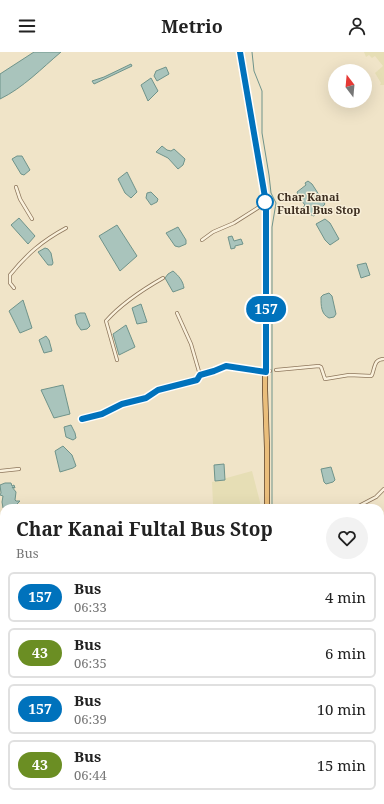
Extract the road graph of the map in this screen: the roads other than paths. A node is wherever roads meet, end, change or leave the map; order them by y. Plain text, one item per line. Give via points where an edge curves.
1 (240, 52) edge
2 (16, 187) dead end
3 (266, 203) junction
4 (32, 219) dead end
5 (66, 228) dead end
6 (202, 240) dead end
7 (163, 278) dead end
8 (14, 288) dead end
9 (177, 313) dead end
10 (384, 359) edge
11 (117, 360) dead end
12 (276, 370) dead end
13 (268, 371) junction
14 (200, 375) junction
15 (82, 419) dead end
16 (19, 469) dead end
17 (0, 471) edge
18 (384, 489) edge
19 (266, 504) edge
20 (363, 504) edge

1 - 3 highway
2 - 4 street
3 - 6 street
3 - 13 highway
5 - 8 street via 34,248 22,260 10,275 10,283
7 - 11 street via 138,292 115,310 106,321
9 - 14 street via 191,344
10 - 12 street via 378,359 371,376 349,375 325,379 319,366
13 - 14 street via 226,366
13 - 19 highway
14 - 15 street via 197,380 158,390 146,398
16 - 17 street
18 - 20 street

